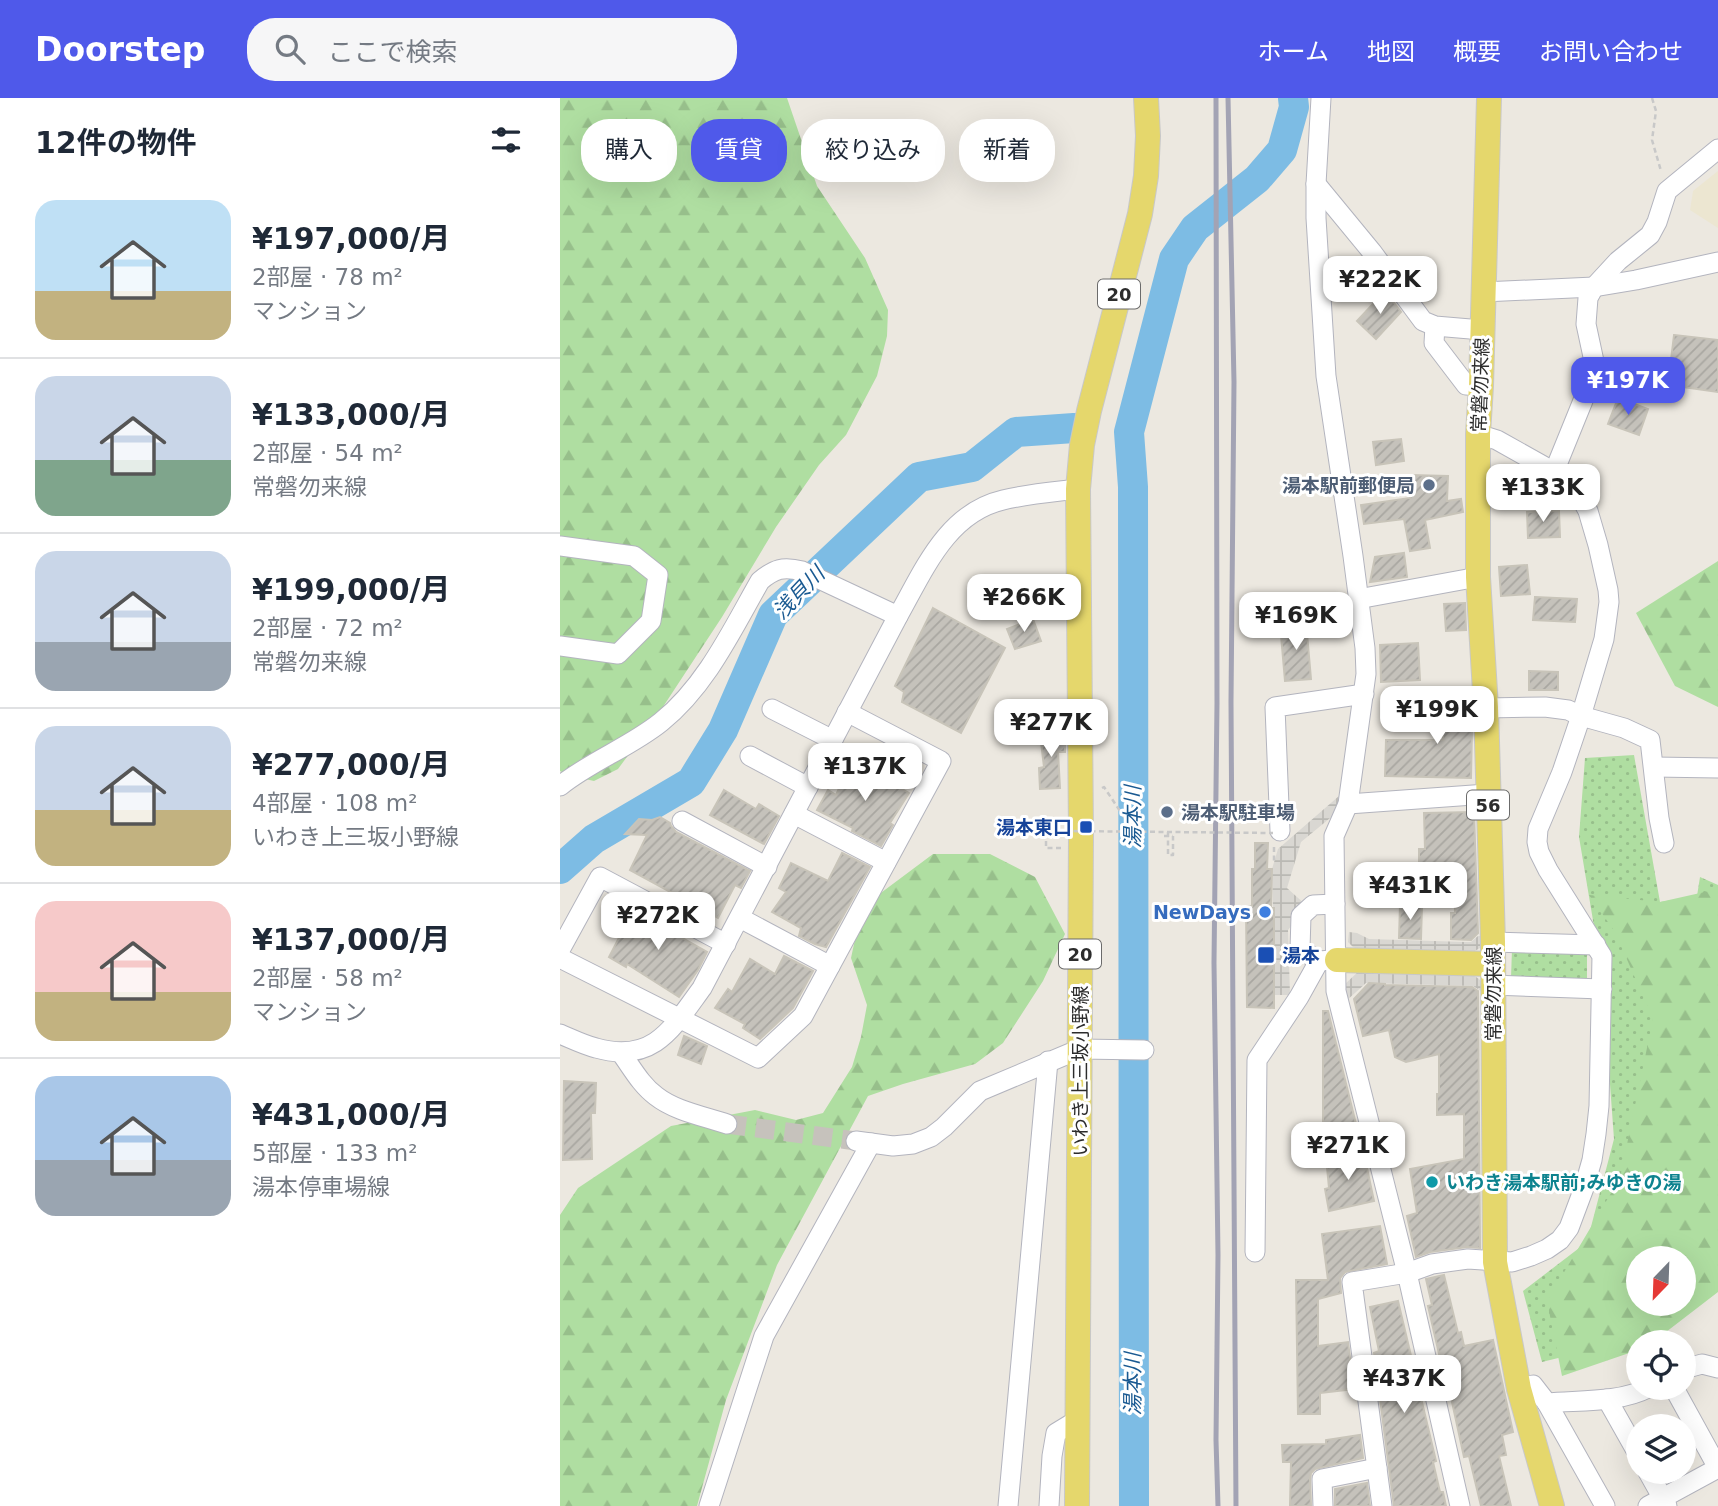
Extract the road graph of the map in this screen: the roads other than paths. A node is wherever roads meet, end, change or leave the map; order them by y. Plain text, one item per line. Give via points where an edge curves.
1 (1146, 98) edge
2 (1321, 98) edge
3 (1489, 98) edge
4 (1718, 149) edge
5 (1316, 184) junction
6 (1718, 262) edge
7 (1594, 287) junction
8 (1483, 292) junction
9 (1435, 326) junction
10 (1482, 330) junction
11 (1481, 386) junction
12 (1478, 434) junction
13 (1554, 472) junction
14 (1078, 489) junction
15 (560, 545) edge
16 (1478, 577) junction
17 (1358, 599) junction
18 (898, 616) junction
19 (560, 646) edge
20 (1364, 694) junction
21 (1486, 708) junction
22 (772, 709) dead end
23 (847, 712) junction
24 (1581, 716) junction
25 (833, 740) junction
26 (750, 756) dead end
27 (1654, 767) junction
28 (1718, 768) edge
29 (560, 786) edge
30 (808, 787) junction
31 (1487, 794) junction
32 (1348, 804) junction
33 (794, 814) junction
34 (682, 821) dead end
35 (1277, 832) road end
36 (1664, 844) dead end
37 (886, 862) junction
38 (767, 867) junction
39 (1335, 904) junction
40 (740, 918) junction
41 (726, 944) junction
42 (1596, 944) junction
43 (560, 950) edge
44 (560, 958) edge
45 (1328, 960) junction
46 (1492, 964) junction
47 (830, 966) junction
48 (1602, 989) junction
49 (1299, 997) junction
50 (679, 1019) junction
51 (1296, 1027) dead end
52 (560, 1034) edge
53 (1080, 1049) junction
54 (1144, 1050) dead end
55 (621, 1053) junction
56 (1048, 1061) junction
57 (727, 1124) tunnel mouth
58 (1255, 1252) dead end
59 (1496, 1262) junction
60 (1407, 1273) junction
61 (1696, 1366) edge
62 (1718, 1368) edge
63 (1520, 1389) junction
64 (1626, 1394) edge
65 (1607, 1398) junction
66 (1681, 1400) edge
67 (1547, 1403) junction
68 (1079, 1419) junction
69 (1626, 1432) edge
70 (1377, 1468) junction
71 (1718, 1468) edge
72 (1652, 1484) edge
73 (1659, 1503) edge
74 (709, 1506) edge
75 (1008, 1506) edge
76 (1049, 1506) edge
77 (1077, 1506) edge
78 (1323, 1506) edge
79 (1382, 1506) edge
80 (1460, 1506) edge
81 (1552, 1506) edge
82 (1605, 1506) edge

1 - 14 main road, いわき上三坂小野線 / 20 via 1146,176 1140,214 1089,411
2 - 5 street
3 - 8 main road, 常磐勿来線 / 56
4 - 7 street via 1667,191 1650,235
5 - 9 street via 1423,321
5 - 17 street via 1325,376
6 - 7 street
7 - 8 street
7 - 13 street via 1588,298 1586,324 1593,376
8 - 10 main road, 常磐勿来線 / 56
9 - 10 street
9 - 11 street via 1434,343 1466,384
10 - 11 main road, 常磐勿来線 / 56
11 - 12 main road, 常磐勿来線 / 56
12 - 13 street
12 - 16 main road, 常磐勿来線 / 56
13 - 24 street via 1572,482 1588,511 1609,602 1604,639
14 - 18 street via 1004,499 962,520 944,538
14 - 53 main road, いわき上三坂小野線 / 20
15 - 19 street via 634,556 657,575 650,621 618,654
16 - 17 street
16 - 21 main road, 常磐勿来線 / 56
17 - 20 street via 1365,648
18 - 23 street
18 - 29 street via 802,571 770,572 679,706
20 - 32 street
20 - 35 street via 1275,707
21 - 24 street via 1545,707
21 - 31 main road, 常磐勿来線 / 56
22 - 25 street
23 - 25 street
23 - 37 street via 941,761
24 - 27 street via 1650,740
24 - 42 street via 1538,829 1538,842 1548,870
25 - 30 street
26 - 30 street
27 - 28 street
27 - 36 street
30 - 33 street
31 - 32 street
31 - 46 main road, 常磐勿来線 / 56
32 - 39 street via 1334,836
33 - 37 street
33 - 38 street
34 - 38 street
37 - 47 street
38 - 40 street
39 - 45 street
39 - 45 street via 1313,905 1301,916 1300,949
40 - 41 street
40 - 47 street
41 - 43 street via 600,877
41 - 50 street
42 - 46 street
42 - 48 street via 1602,956
44 - 50 street
45 - 46 main road
45 - 49 street
45 - 60 street
46 - 48 street
46 - 59 main road, 常磐勿来線 / 56
47 - 50 street via 803,1016 758,1058
48 - 59 street via 1600,1107 1592,1160 1569,1228 1531,1256
49 - 51 street
49 - 58 street via 1257,1060
50 - 55 street via 660,1040
52 - 55 street
53 - 54 street
53 - 56 street
53 - 68 main road, いわき上三坂小野線 / 20
55 - 57 street via 656,1096
56 - 74 street via 980,1090 931,1137 893,1146 863,1142 764,1336
56 - 75 street
59 - 60 street via 1468,1259
59 - 63 main road, 常磐勿来線 / 56
60 - 70 street via 1352,1282
60 - 80 street
61 - 62 street
63 - 67 street via 1533,1385
63 - 81 main road, 常磐勿来線 / 56
64 - 65 street
65 - 67 street
65 - 69 street
66 - 71 street
67 - 82 street
68 - 76 street via 1056,1433
68 - 77 main road, いわき上三坂小野線 / 20
70 - 78 street via 1322,1479
70 - 79 street
71 - 73 street
72 - 73 street

